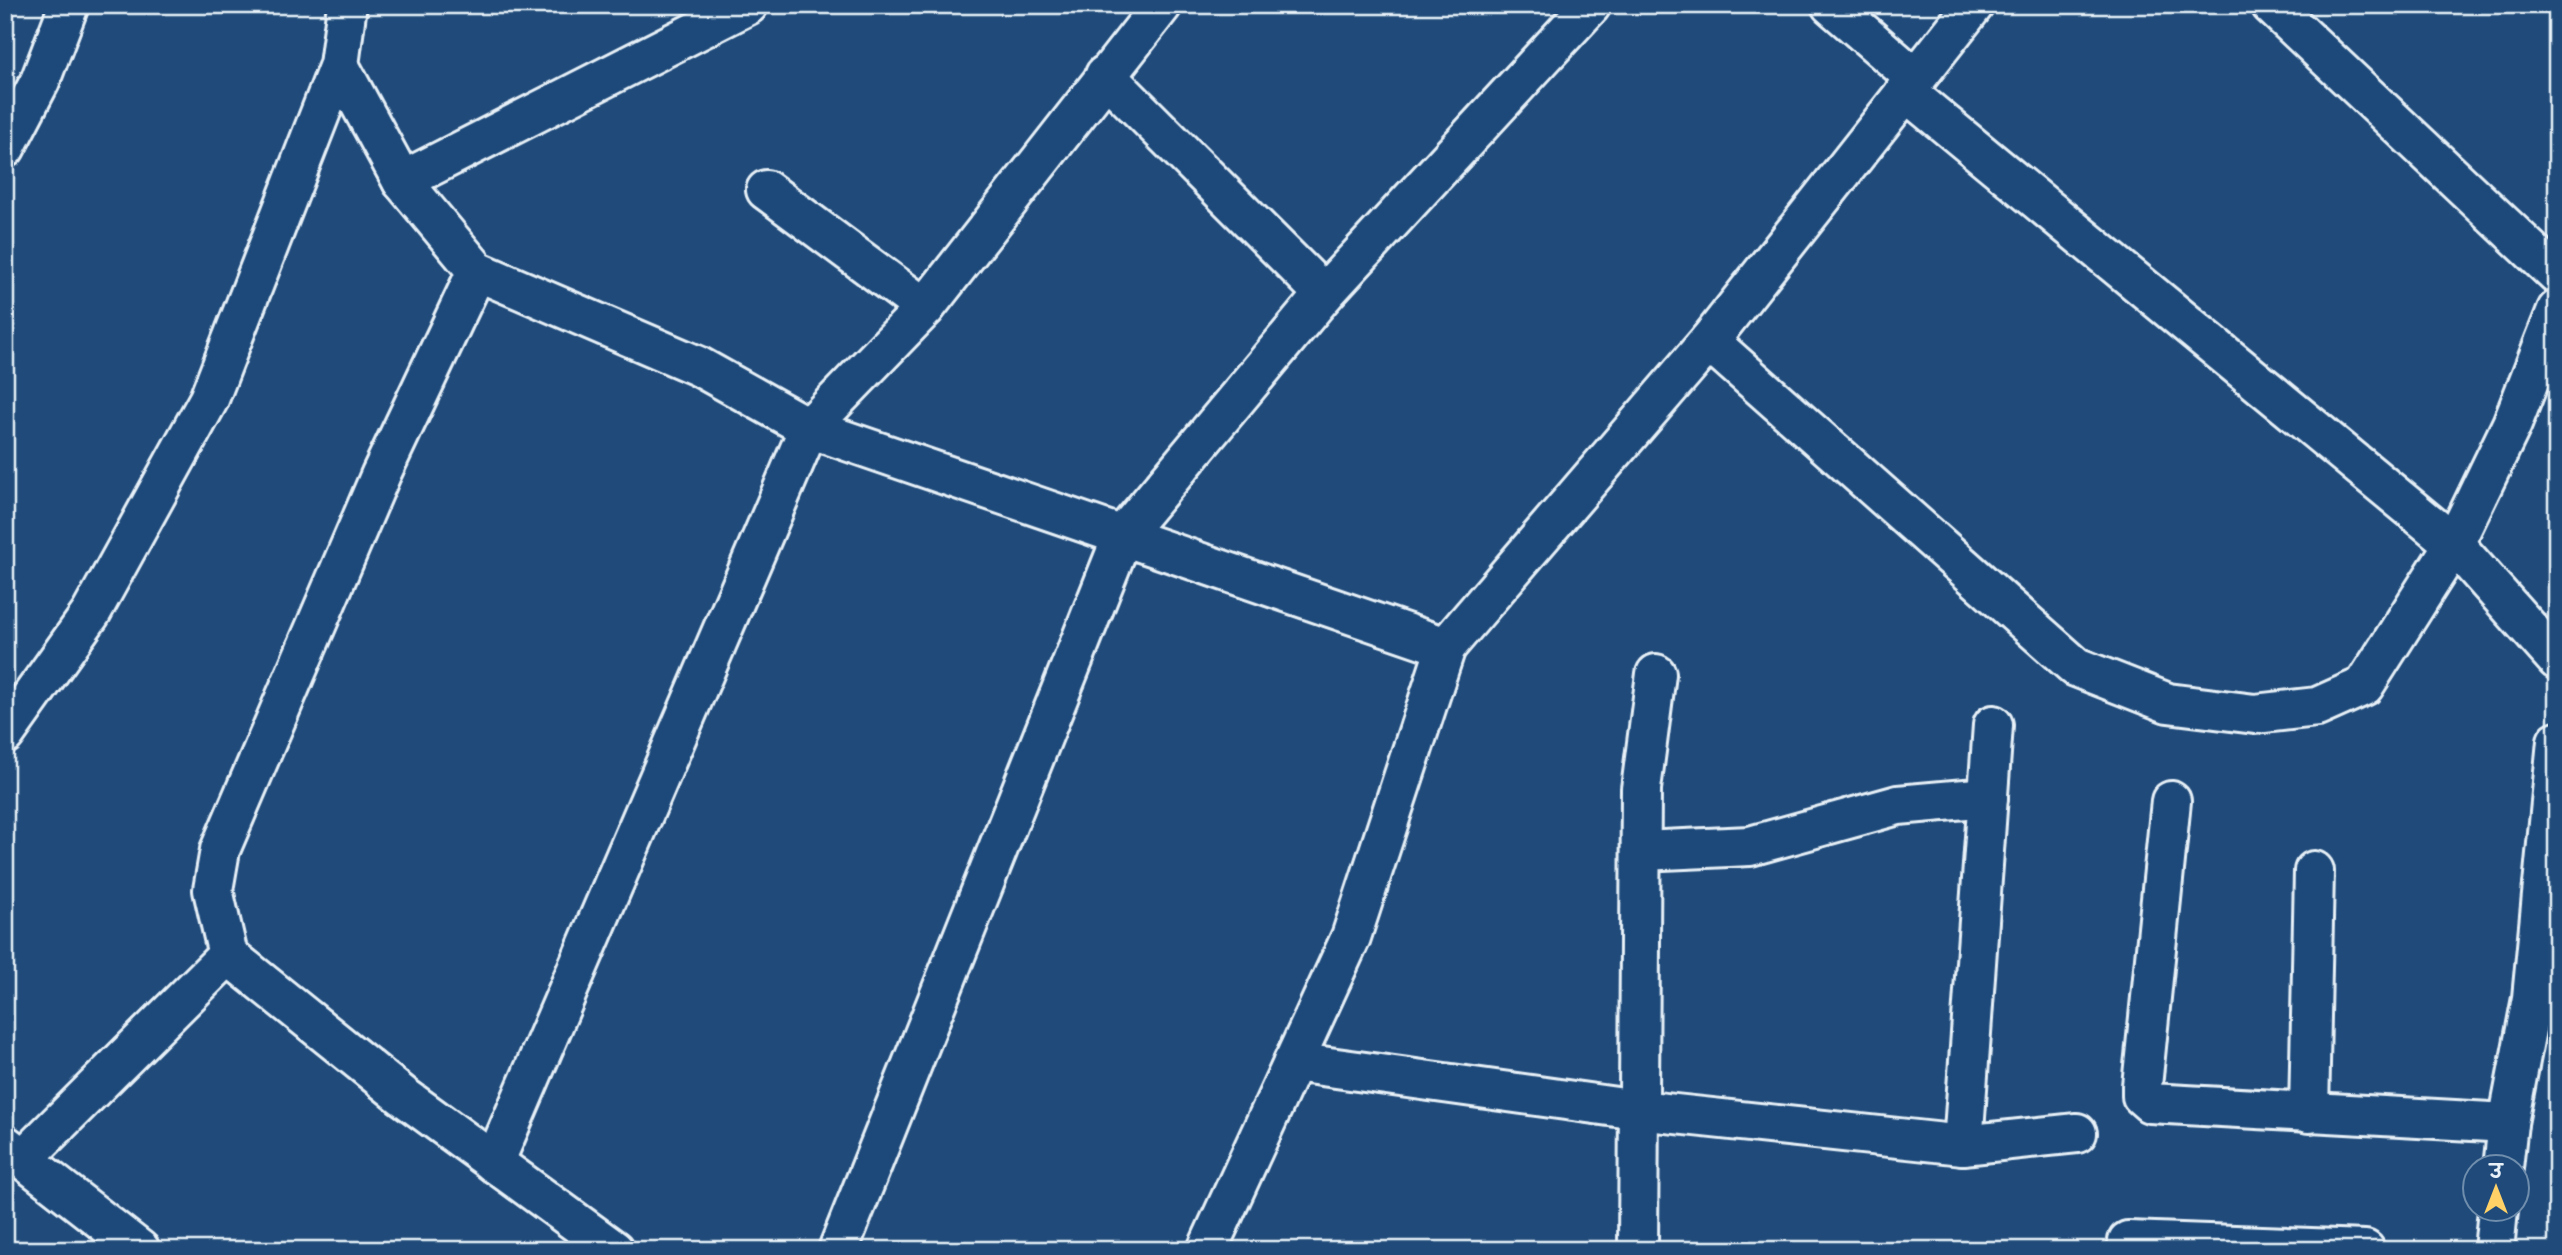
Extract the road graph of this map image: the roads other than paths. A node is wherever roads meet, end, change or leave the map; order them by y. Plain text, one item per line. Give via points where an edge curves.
1 (69, 5) edge
2 (347, 5) edge
3 (748, 5) edge
4 (1162, 5) edge
5 (1591, 5) edge
6 (1832, 5) edge
7 (1974, 5) edge
8 (2271, 5) edge
9 (339, 65) junction
10 (1105, 75) junction
11 (1910, 84) junction
12 (5, 148) edge
13 (402, 181) junction
14 (766, 190) dead end
15 (477, 271) junction
16 (2557, 275) edge
17 (1324, 294) junction
18 (925, 308) junction
19 (2557, 310) edge
20 (1709, 341) junction
21 (809, 428) junction
22 (1123, 535) junction
23 (2454, 544) junction
24 (1446, 648) junction
25 (2557, 660) edge
26 (1656, 674) dead end
27 (1993, 725) dead end
28 (5, 734) edge
29 (2557, 741) edge
30 (1988, 797) junction
31 (2171, 801) dead end
32 (1641, 851) junction
33 (2314, 871) dead end
34 (228, 955) junction
35 (1293, 1062) junction
36 (1638, 1110) junction
37 (2309, 1113) junction
38 (2508, 1123) junction
39 (2077, 1132) dead end
40 (1964, 1145) junction
41 (14, 1152) edge
42 (2504, 1154) edge
43 (494, 1163) junction
44 (2497, 1224) edge
45 (2128, 1241) dead end
46 (141, 1250) edge
47 (614, 1250) edge
48 (838, 1250) edge
49 (1207, 1250) edge
50 (1638, 1250) edge
51 (2365, 1250) edge
52 (2494, 1250) edge

1 - 12 street via 40,81
2 - 9 street
3 - 13 street
4 - 10 street
5 - 17 street
6 - 11 street
7 - 11 street
8 - 16 street
9 - 13 street
9 - 28 street via 209,400 91,613
10 - 17 street
10 - 18 street
11 - 20 street
11 - 23 street
13 - 15 street
14 - 18 street
15 - 21 street via 698,366
15 - 34 street via 381,474 220,850 212,890
17 - 22 street
18 - 21 street
19 - 23 street via 2512,424
20 - 23 street via 2076,667 2168,703 2255,714 2317,706 2364,686
20 - 24 street
21 - 22 street
21 - 43 street
22 - 24 street
22 - 48 street
23 - 25 street
24 - 35 street via 1351,937
26 - 32 street via 1641,789
27 - 30 street
29 - 38 street via 2532,998
30 - 32 street via 1898,804 1750,846
30 - 40 street
31 - 37 street via 2143,1096 2164,1106
32 - 36 street
33 - 37 street
34 - 41 street
34 - 43 street via 402,1096
35 - 36 street
35 - 49 street
36 - 40 street
36 - 50 street
37 - 38 street
38 - 42 street
39 - 40 street
41 - 46 street
43 - 47 street
44 - 52 street
45 - 51 street

